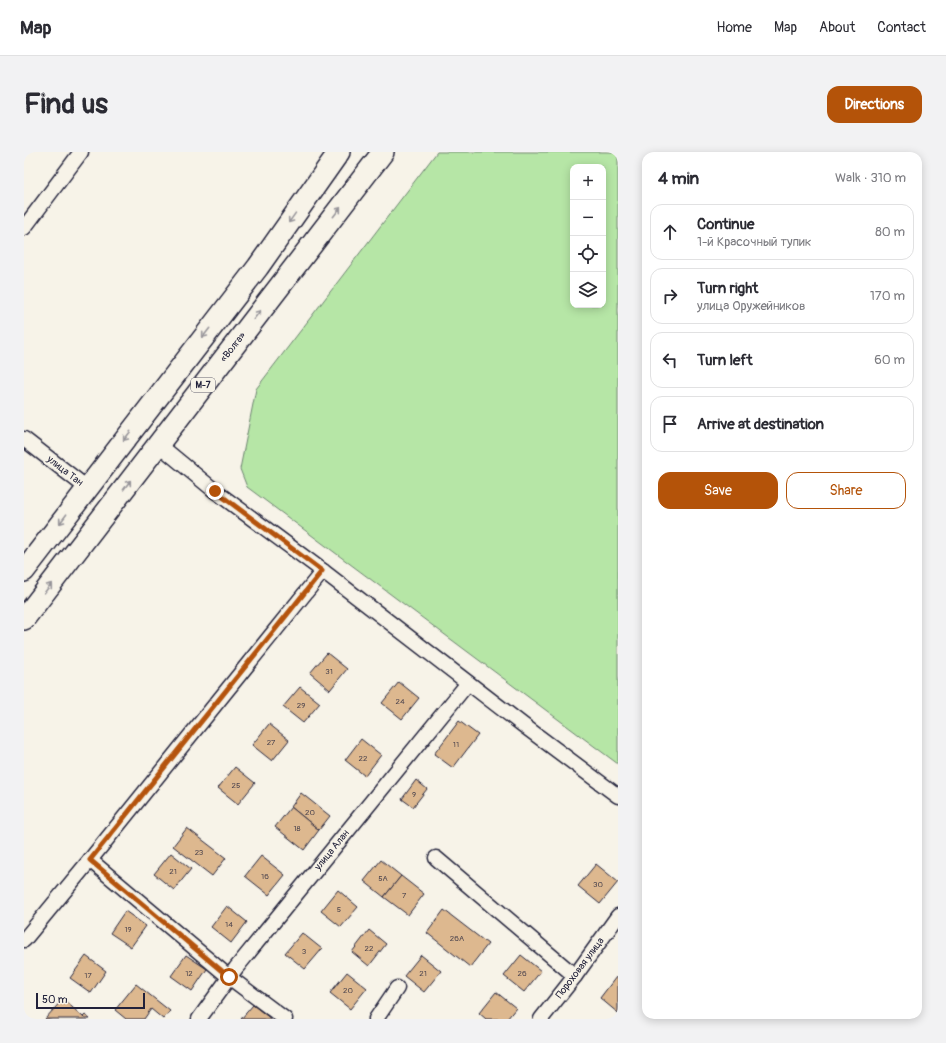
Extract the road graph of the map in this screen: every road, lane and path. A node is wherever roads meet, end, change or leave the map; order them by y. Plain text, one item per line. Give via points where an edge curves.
1 (81, 152) edge
2 (339, 152) edge
3 (383, 152) edge
4 (24, 228) edge
5 (24, 439) edge
6 (158, 444) junction
7 (87, 488) junction
8 (24, 571) edge
9 (322, 571) junction
10 (24, 619) edge
11 (468, 683) junction
12 (618, 796) edge
13 (436, 858) dead end
14 (90, 860) junction
15 (618, 916) edge
16 (24, 940) edge
17 (575, 976) junction
18 (229, 977) junction
19 (397, 988) dead end
20 (199, 1019) edge
21 (285, 1019) edge
22 (376, 1019) edge
23 (540, 1019) edge

1 - 4 street
2 -> 7 highway via 253,273
6 -> 3 highway, «Волга» / М-7
5 - 7 street, улица Тан
6 - 9 street via 215,491
10 -> 6 highway, «Волга» / М-7
7 -> 8 highway
9 - 11 street
9 - 14 street
11 - 12 street
11 - 18 street, улица Алан
13 - 17 street
14 - 16 street
14 - 18 street
15 - 17 street, Пороховая улица
17 - 23 street, Пороховая улица
18 - 20 street, улица Алан
18 - 21 street
19 - 22 street

